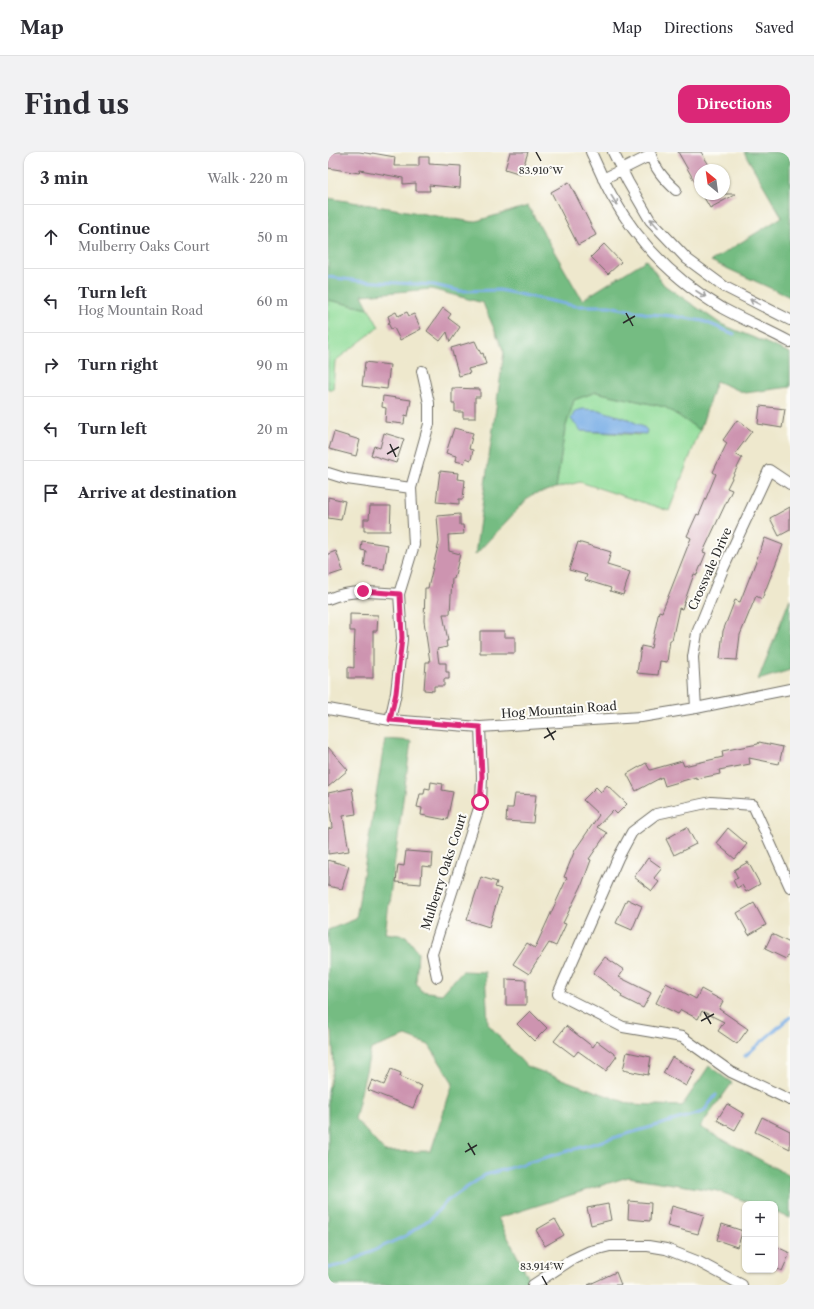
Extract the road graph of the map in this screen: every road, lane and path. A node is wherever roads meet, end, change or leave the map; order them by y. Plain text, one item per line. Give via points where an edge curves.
1 (591, 152) edge
2 (613, 152) edge
3 (650, 154) edge
4 (622, 170) junction
5 (603, 178) junction
6 (676, 190) dead end
7 (790, 320) edge
8 (790, 342) edge
9 (422, 371) dead end
10 (328, 473) edge
11 (790, 484) edge
12 (411, 488) junction
13 (400, 594) junction
14 (328, 599) edge
15 (790, 689) edge
16 (696, 708) junction
17 (328, 709) edge
18 (390, 720) junction
19 (480, 727) junction
20 (790, 886) edge
21 (437, 977) dead end
22 (790, 1100) edge
23 (533, 1285) edge
24 (741, 1285) edge

1 - 5 street
2 - 4 street
3 - 4 street
3 - 6 street via 662,177
4 - 5 street
7 -> 4 street via 725,287 687,259 650,220
5 -> 8 street via 611,196 634,232 658,260 689,287 722,308
9 - 12 street via 429,403 429,424
10 - 12 street via 347,479
11 - 16 street, Crossvale Drive via 769,470 696,633 693,657
12 - 13 street via 414,545
13 - 14 street via 348,592
13 - 18 street via 402,638 396,693
15 - 16 street, Hog Mountain Road
16 - 19 street, Hog Mountain Road via 641,717
17 - 18 street, Hog Mountain Road
18 - 19 street, Hog Mountain Road
19 - 21 street, Mulberry Oaks Court via 480,802 432,954
20 - 22 street via 753,805 711,802 656,814 632,832 558,994 623,1027 682,1037 730,1072
23 - 24 street via 571,1260 590,1251 610,1246 648,1246 666,1249 699,1262

